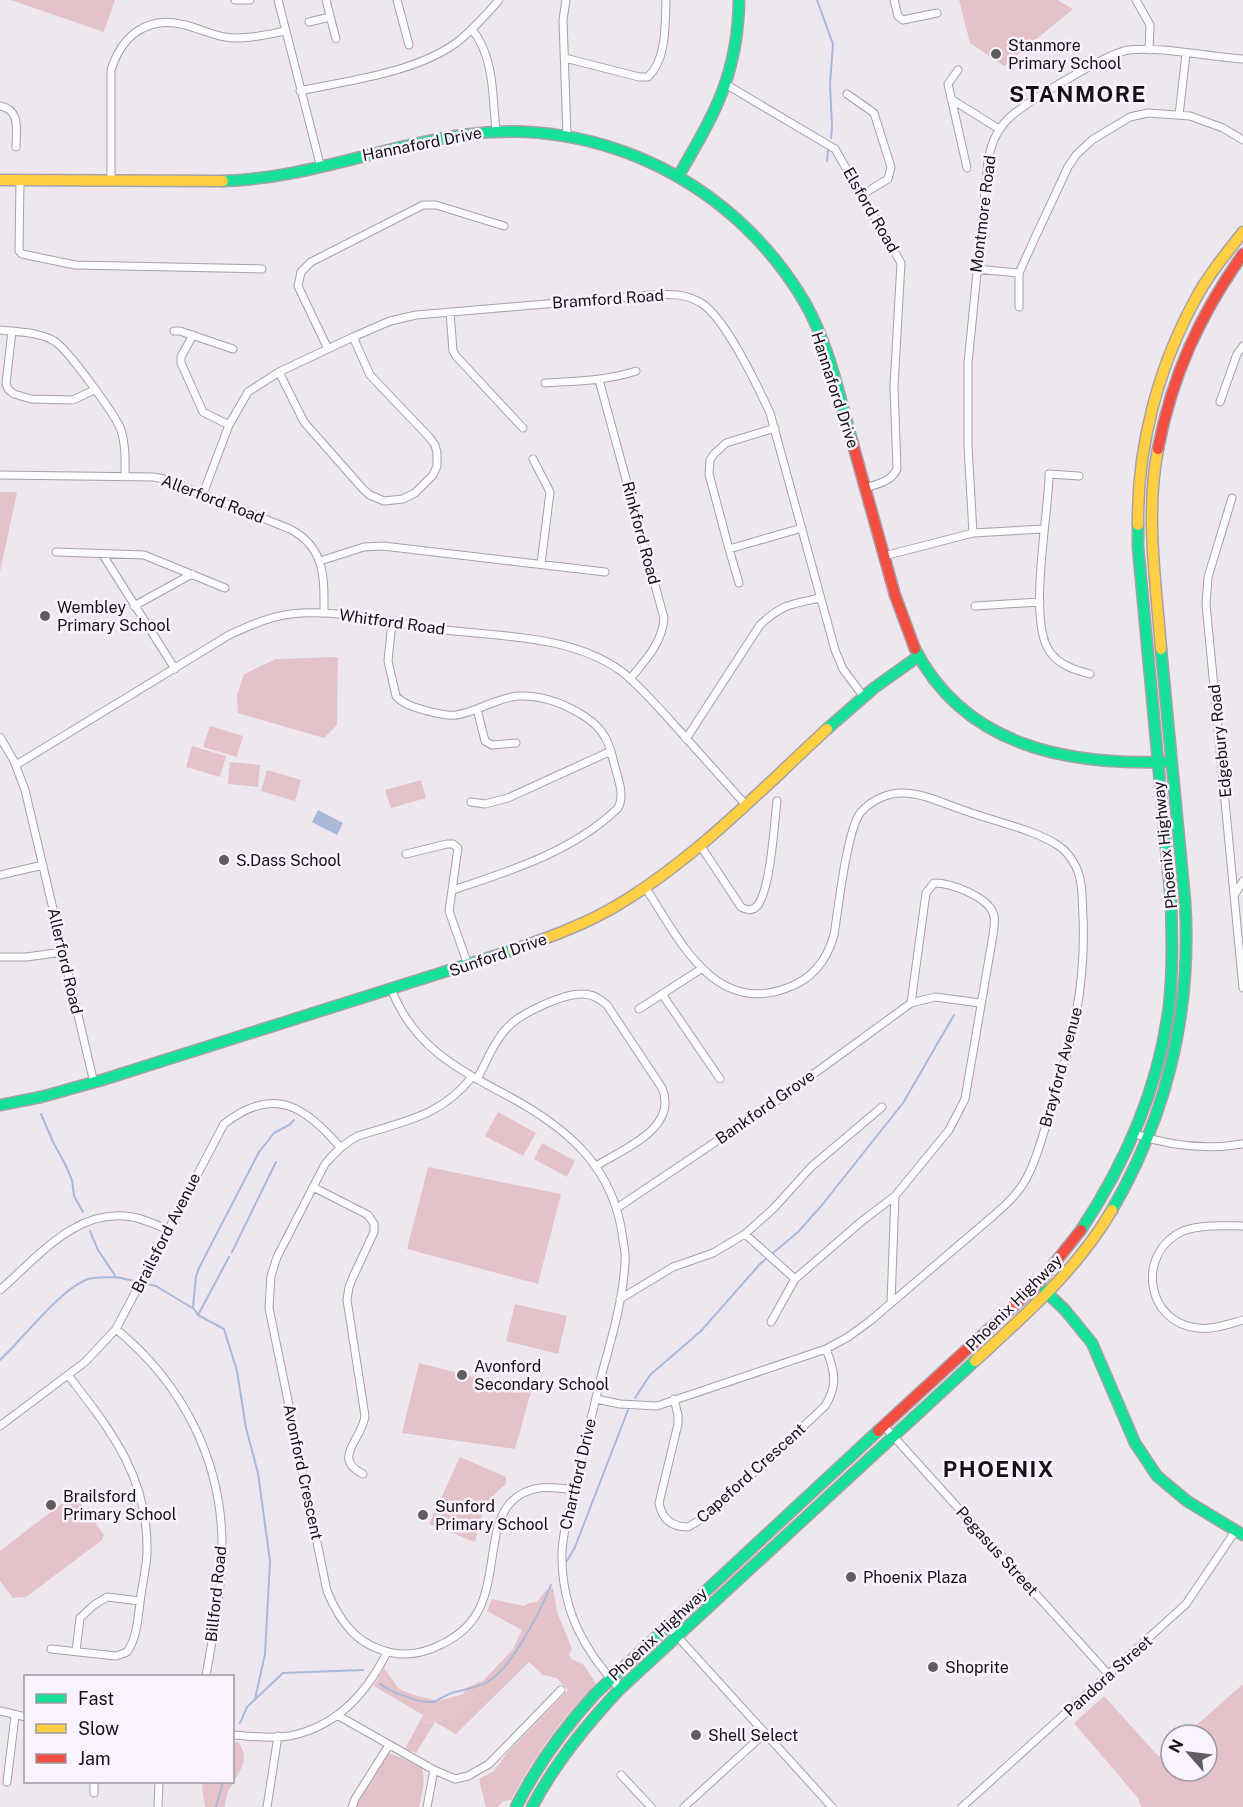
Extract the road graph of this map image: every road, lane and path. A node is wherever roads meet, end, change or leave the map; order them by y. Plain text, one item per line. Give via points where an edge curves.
1 (235, 0) edge
2 (250, 0) edge
3 (278, 0) edge
4 (326, 0) edge
5 (397, 0) edge
6 (499, 0) edge
7 (566, 0) edge
8 (666, 0) edge
9 (739, 0) edge
10 (894, 0) edge
11 (1136, 0) edge
12 (937, 13) dead end
13 (330, 17) junction
14 (309, 22) dead end
15 (472, 29) junction
16 (285, 31) junction
17 (336, 39) dead end
18 (409, 45) dead end
19 (1149, 50) junction
20 (1186, 54) junction
21 (565, 58) junction
22 (1243, 59) edge
23 (958, 70) dead end
24 (727, 84) junction
25 (300, 91) junction
26 (847, 94) dead end
27 (951, 99) junction
28 (0, 106) edge
29 (1179, 115) junction
30 (999, 129) junction
31 (496, 130) junction
32 (567, 135) junction
33 (1243, 140) edge
34 (16, 147) dead end
35 (321, 168) junction
36 (967, 168) dead end
37 (679, 175) junction
38 (0, 180) edge
39 (20, 180) junction
40 (111, 181) junction
41 (863, 194) junction
42 (504, 226) dead end
43 (1243, 232) edge
44 (1243, 254) edge
45 (262, 269) dead end
46 (976, 269) junction
47 (1019, 273) junction
48 (1019, 308) dead end
49 (450, 312) junction
50 (0, 330) edge
51 (12, 331) junction
52 (177, 331) dead end
53 (193, 335) junction
54 (353, 337) junction
55 (1243, 346) edge
56 (230, 348) dead end
57 (328, 349) junction
58 (636, 371) dead end
59 (279, 372) junction
60 (599, 380) junction
61 (545, 383) dead end
62 (94, 390) junction
63 (1220, 402) dead end
64 (229, 425) junction
65 (523, 428) dead end
66 (775, 428) junction
67 (533, 459) dead end
68 (0, 475) edge
69 (1079, 476) dead end
70 (125, 477) junction
71 (865, 488) junction
72 (203, 494) junction
73 (1232, 498) dead end
74 (802, 528) junction
75 (1044, 529) junction
76 (973, 533) junction
77 (729, 549) junction
78 (56, 552) dead end
79 (103, 555) junction
80 (884, 556) junction
81 (320, 561) junction
82 (541, 564) junction
83 (605, 572) dead end
84 (192, 574) junction
85 (739, 583) dead end
86 (225, 588) dead end
87 (820, 598) junction
88 (1040, 602) junction
89 (134, 606) junction
90 (975, 606) dead end
91 (324, 613) junction
92 (392, 622) junction
93 (919, 656) junction
94 (175, 669) junction
95 (1090, 674) dead end
96 (630, 679) junction
97 (863, 696) junction
98 (477, 709) junction
99 (0, 738) edge
100 (686, 739) junction
101 (516, 743) dead end
102 (611, 751) junction
103 (1157, 762) junction
104 (1171, 762) junction
105 (16, 765) junction
106 (777, 801) dead end
107 (471, 802) dead end
108 (745, 804) junction
109 (700, 845) junction
110 (406, 854) dead end
111 (43, 865) junction
112 (0, 875) edge
113 (1243, 881) edge
114 (645, 887) junction
115 (453, 890) junction
116 (1235, 894) junction
117 (63, 952) junction
118 (0, 957) edge
119 (468, 965) junction
120 (701, 969) junction
121 (1243, 988) edge
122 (392, 990) junction
123 (662, 994) junction
124 (911, 1003) junction
125 (980, 1003) junction
126 (639, 1009) dead end
127 (475, 1078) junction
128 (720, 1079) dead end
129 (94, 1083) junction
130 (0, 1105) edge
131 (882, 1107) dead end
132 (1135, 1134) junction
133 (1147, 1138) junction
134 (1243, 1144) edge
135 (340, 1147) junction
136 (596, 1166) junction
137 (312, 1187) junction
138 (895, 1196) junction
139 (617, 1208) junction
140 (1243, 1226) edge
141 (168, 1229) junction
142 (745, 1234) junction
143 (795, 1279) junction
144 (1038, 1284) junction
145 (0, 1290) edge
146 (1048, 1294) junction
147 (620, 1299) junction
148 (891, 1302) junction
149 (1243, 1320) edge
150 (771, 1322) dead end
151 (116, 1329) junction
152 (826, 1349) junction
153 (68, 1374) junction
154 (596, 1398) junction
155 (674, 1399) junction
156 (0, 1426) edge
157 (885, 1427) junction
158 (894, 1437) junction
159 (363, 1474) dead end
160 (574, 1490) junction
161 (1240, 1532) edge
162 (140, 1601) junction
163 (667, 1625) junction
164 (676, 1636) junction
165 (51, 1649) dead end
166 (76, 1651) junction
167 (387, 1652) junction
168 (206, 1675) edge
169 (1109, 1675) junction
170 (610, 1679) junction
171 (620, 1689) junction
172 (561, 1690) dead end
173 (0, 1711) edge
174 (337, 1715) junction
175 (15, 1716) junction
176 (24, 1717) edge
177 (765, 1733) junction
178 (234, 1735) edge
179 (278, 1736) junction
180 (389, 1744) junction
181 (434, 1770) junction
182 (621, 1775) dead end
183 (7, 1782) dead end
184 (94, 1783) edge
185 (159, 1783) edge
186 (94, 1793) dead end
187 (158, 1807) edge
188 (267, 1807) edge
189 (352, 1807) edge
190 (427, 1807) edge
191 (516, 1807) edge
192 (532, 1807) edge
193 (651, 1807) edge
194 (684, 1807) edge
195 (832, 1807) edge
196 (962, 1807) edge

1 - 2 street
3 - 16 street
4 - 13 street
5 - 18 street
6 - 15 street
7 - 21 street
8 - 21 street via 659,57 648,77
9 - 24 main road via 739,32
10 - 12 street via 903,20
11 - 19 street via 1150,25
13 - 14 street
13 - 17 street
15 - 25 street via 455,44 413,64
15 - 31 street via 489,60
16 - 25 street
16 - 40 street via 228,38 157,22 131,37 119,50 111,70
19 - 20 street, Montmore Road
19 - 30 street, Montmore Road via 1126,50 1111,55 1020,108
20 - 22 street, Montmore Road
20 - 29 street
21 - 32 street
23 - 27 street via 948,84
24 - 37 main road
24 - 41 street, Elsford Road via 832,146
25 - 35 street
26 - 41 street via 874,113 891,167 888,179
27 - 30 street
27 - 36 street
28 - 34 street via 7,107 17,119
29 - 33 street via 1200,119
29 - 47 street via 1137,114 1082,148 1068,167
30 - 46 street, Montmore Road via 988,162
31 - 32 main road, Hannaford Drive
31 - 35 main road, Hannaford Drive via 423,141
32 - 37 main road, Hannaford Drive via 616,147
35 - 40 main road, Hannaford Drive via 245,180
37 - 71 main road, Hannaford Drive via 726,209 765,246 806,306 832,368
38 - 39 main road, Hannaford Drive
39 - 40 main road, Hannaford Drive
39 - 45 street via 22,254 75,265
41 - 71 street, Elsford Road via 902,270 894,386 897,469 885,482
42 - 57 street via 436,205 423,205 311,262 301,272 298,286
43 - 103 main road, Phoenix Highway via 1210,276 1178,335 1158,390 1141,464 1138,547
44 - 104 main road, Phoenix Highway via 1203,315 1180,363 1155,464 1151,535
46 - 47 street
46 - 76 street, Montmore Road via 967,386
47 - 48 street
49 - 54 street, Bramford Road via 406,316
49 - 65 street via 456,356
49 - 66 street, Bramford Road via 684,295 702,303 722,324 758,388
50 - 51 street
51 - 62 street via 43,336 59,344
51 - 62 street via 6,384 14,394 31,399 73,400
52 - 53 street
53 - 56 street
53 - 64 street via 181,363 203,411
54 - 57 street, Bramford Road
54 - 59 street via 370,375 435,445 437,466 433,475 403,499 384,501 363,489 304,422
55 - 63 street
57 - 59 street, Bramford Road
58 - 60 street
59 - 64 street, Bramford Road via 248,392
60 - 61 street
60 - 96 street, Rinkford Road via 664,618 657,645
62 - 70 street via 121,430
64 - 72 street, Bramford Road
66 - 74 street, Bramford Road
66 - 77 street via 726,443 711,460 709,474
67 - 82 street via 550,492
68 - 70 street, Allerford Road
69 - 75 street via 1049,474
70 - 72 street, Allerford Road via 164,479
71 - 80 main road, Hannaford Drive
72 - 81 street, Allerford Road via 298,533 308,540
73 - 116 street, Edgebury Road via 1208,577 1206,604
74 - 77 street
74 - 87 street, Bramford Road
75 - 76 street
75 - 88 street
76 - 80 street
77 - 85 street
78 - 79 street
79 - 84 street via 144,555
79 - 89 street
80 - 93 main road, Hannaford Drive
81 - 82 street via 383,546
81 - 91 street, Allerford Road
82 - 83 street
84 - 86 street
84 - 89 street
87 - 97 street, Bramford Road via 839,661
87 - 100 street via 791,604 760,625
88 - 90 street
88 - 95 street via 1049,650 1065,665
89 - 94 street
91 - 92 street, Whitford Road
91 - 94 street, Whitford Road via 262,621 229,635
92 - 96 street, Whitford Road via 554,644 600,658
92 - 98 street via 388,661 399,700 448,715
93 - 97 main road, Sunford Drive
93 - 103 main road, Hannaford Drive via 929,674 957,704 983,724 1022,745 1084,762
94 - 105 street, Whitford Road
96 - 100 street, Whitford Road
97 - 108 main road, Sunford Drive
98 - 101 street via 485,741 492,745
98 - 102 street via 491,701 516,696 555,701 596,725
99 - 105 street, Allerford Road
100 - 108 street, Whitford Road
102 - 107 street via 508,798 485,804
102 - 115 street via 621,797 611,815 572,842 536,860
103 - 104 main road, Hannaford Drive
103 - 132 main road, Phoenix Highway via 1173,927 1172,990 1161,1053
104 - 133 main road, Phoenix Highway via 1185,901 1186,966 1175,1048
105 - 111 street, Allerford Road
106 - 109 street via 765,887 753,909 741,907
108 - 109 main road, Sunford Drive
109 - 114 main road, Sunford Drive
110 - 115 street via 447,844 456,846
111 - 112 street
111 - 117 street, Allerford Road
113 - 116 street
114 - 119 main road, Sunford Drive via 555,935
114 - 120 street, Brayford Avenue
115 - 119 street via 450,916
116 - 121 street, Edgebury Road
117 - 118 street
117 - 129 street, Allerford Road
119 - 122 main road, Sunford Drive
120 - 123 street
120 - 148 street, Brayford Avenue via 727,987 761,994 792,986 822,965 834,935 851,833 860,813 884,795 922,796 1044,837 1061,847 1077,868 1083,926 1080,999 1061,1076 1030,1171 1012,1199
122 - 127 street, Chartford Drive via 419,1037
122 - 129 main road, Sunford Drive
123 - 126 street
123 - 128 street
124 - 125 street, Bankford Grove via 935,997
124 - 125 street via 924,901 934,883 978,897 994,916
124 - 139 street, Bankford Grove via 778,1100
125 - 138 street via 965,1099 949,1130
127 - 135 street, Avonford Crescent via 436,1110 358,1136
127 - 136 street, Chartford Drive via 550,1121
127 - 136 street, Avonford Crescent via 501,1035 515,1021 576,994 589,994 601,1000 662,1088 666,1102 662,1119 650,1132
129 - 130 main road, Sunford Drive
131 - 142 street via 811,1167
132 - 133 street
132 - 144 main road, Phoenix Highway via 1093,1214
133 - 134 street via 1207,1148
133 - 146 main road, Phoenix Highway via 1104,1222
135 - 137 street, Avonford Crescent
135 - 141 street, Brailsford Avenue via 321,1125 299,1109 268,1103 249,1108 224,1124
136 - 139 street, Chartford Drive
137 - 159 street via 368,1215 374,1224 347,1300 365,1410 364,1425 347,1459 352,1469
137 - 167 street, Avonford Crescent via 276,1257 269,1308 327,1591 345,1625 361,1640
138 - 143 street
138 - 148 street
139 - 147 street, Chartford Drive via 625,1261
140 - 149 street via 1200,1227 1174,1236 1156,1260 1152,1276 1159,1304 1188,1326 1207,1328
141 - 145 street via 134,1217 89,1219 67,1232
141 - 151 street, Brailsford Avenue
142 - 143 street
142 - 147 street via 713,1253 673,1267
143 - 150 street
144 - 146 main road
144 - 157 main road, Phoenix Highway
146 - 158 main road, Phoenix Highway
146 - 161 main road via 1092,1343 1131,1435 1157,1476 1187,1501
147 - 154 street, Chartford Drive
148 - 152 street, Brayford Avenue via 859,1329
151 - 153 street, Brailsford Avenue via 95,1353
151 - 168 street, Billford Road via 153,1364 184,1406 203,1444 216,1485 222,1550
152 - 155 street, Brayford Avenue
152 - 155 street, Capeford Crescent via 835,1384 825,1406 710,1514 688,1527 666,1520 659,1503 678,1424
153 - 156 street, Brailsford Avenue
153 - 162 street via 120,1446 142,1499 147,1557
154 - 155 street, Brayford Avenue via 636,1406 657,1406
154 - 160 street, Chartford Drive
157 - 158 street, Pegasus Street
157 - 163 main road, Phoenix Highway
158 - 164 main road, Phoenix Highway
158 - 169 street, Pegasus Street
160 - 167 street, Avonford Crescent via 541,1487 511,1502 501,1516 479,1613 454,1639 419,1653
160 - 170 street, Chartford Drive via 561,1558 564,1595 587,1648
161 - 169 street, Pandora Street via 1186,1604
162 - 166 street via 107,1597 93,1605 80,1618
162 - 166 street via 135,1633 127,1652 116,1656
163 - 164 street
163 - 170 main road, Phoenix Highway
164 - 171 main road, Phoenix Highway
164 - 177 street
165 - 166 street
167 - 174 street via 360,1696
169 - 196 street, Pandora Street
170 - 171 street, Chartford Drive
170 - 191 main road, Phoenix Highway via 561,1732
171 - 192 main road, Phoenix Highway via 584,1726
172 - 181 street via 479,1771 455,1779
173 - 175 street
174 - 179 street via 305,1732
174 - 180 street
175 - 176 street
175 - 183 street
177 - 194 street
177 - 195 street
178 - 179 street
179 - 188 street
180 - 181 street
180 - 189 street
181 - 190 street
182 - 193 street
184 - 186 street
185 - 187 street

